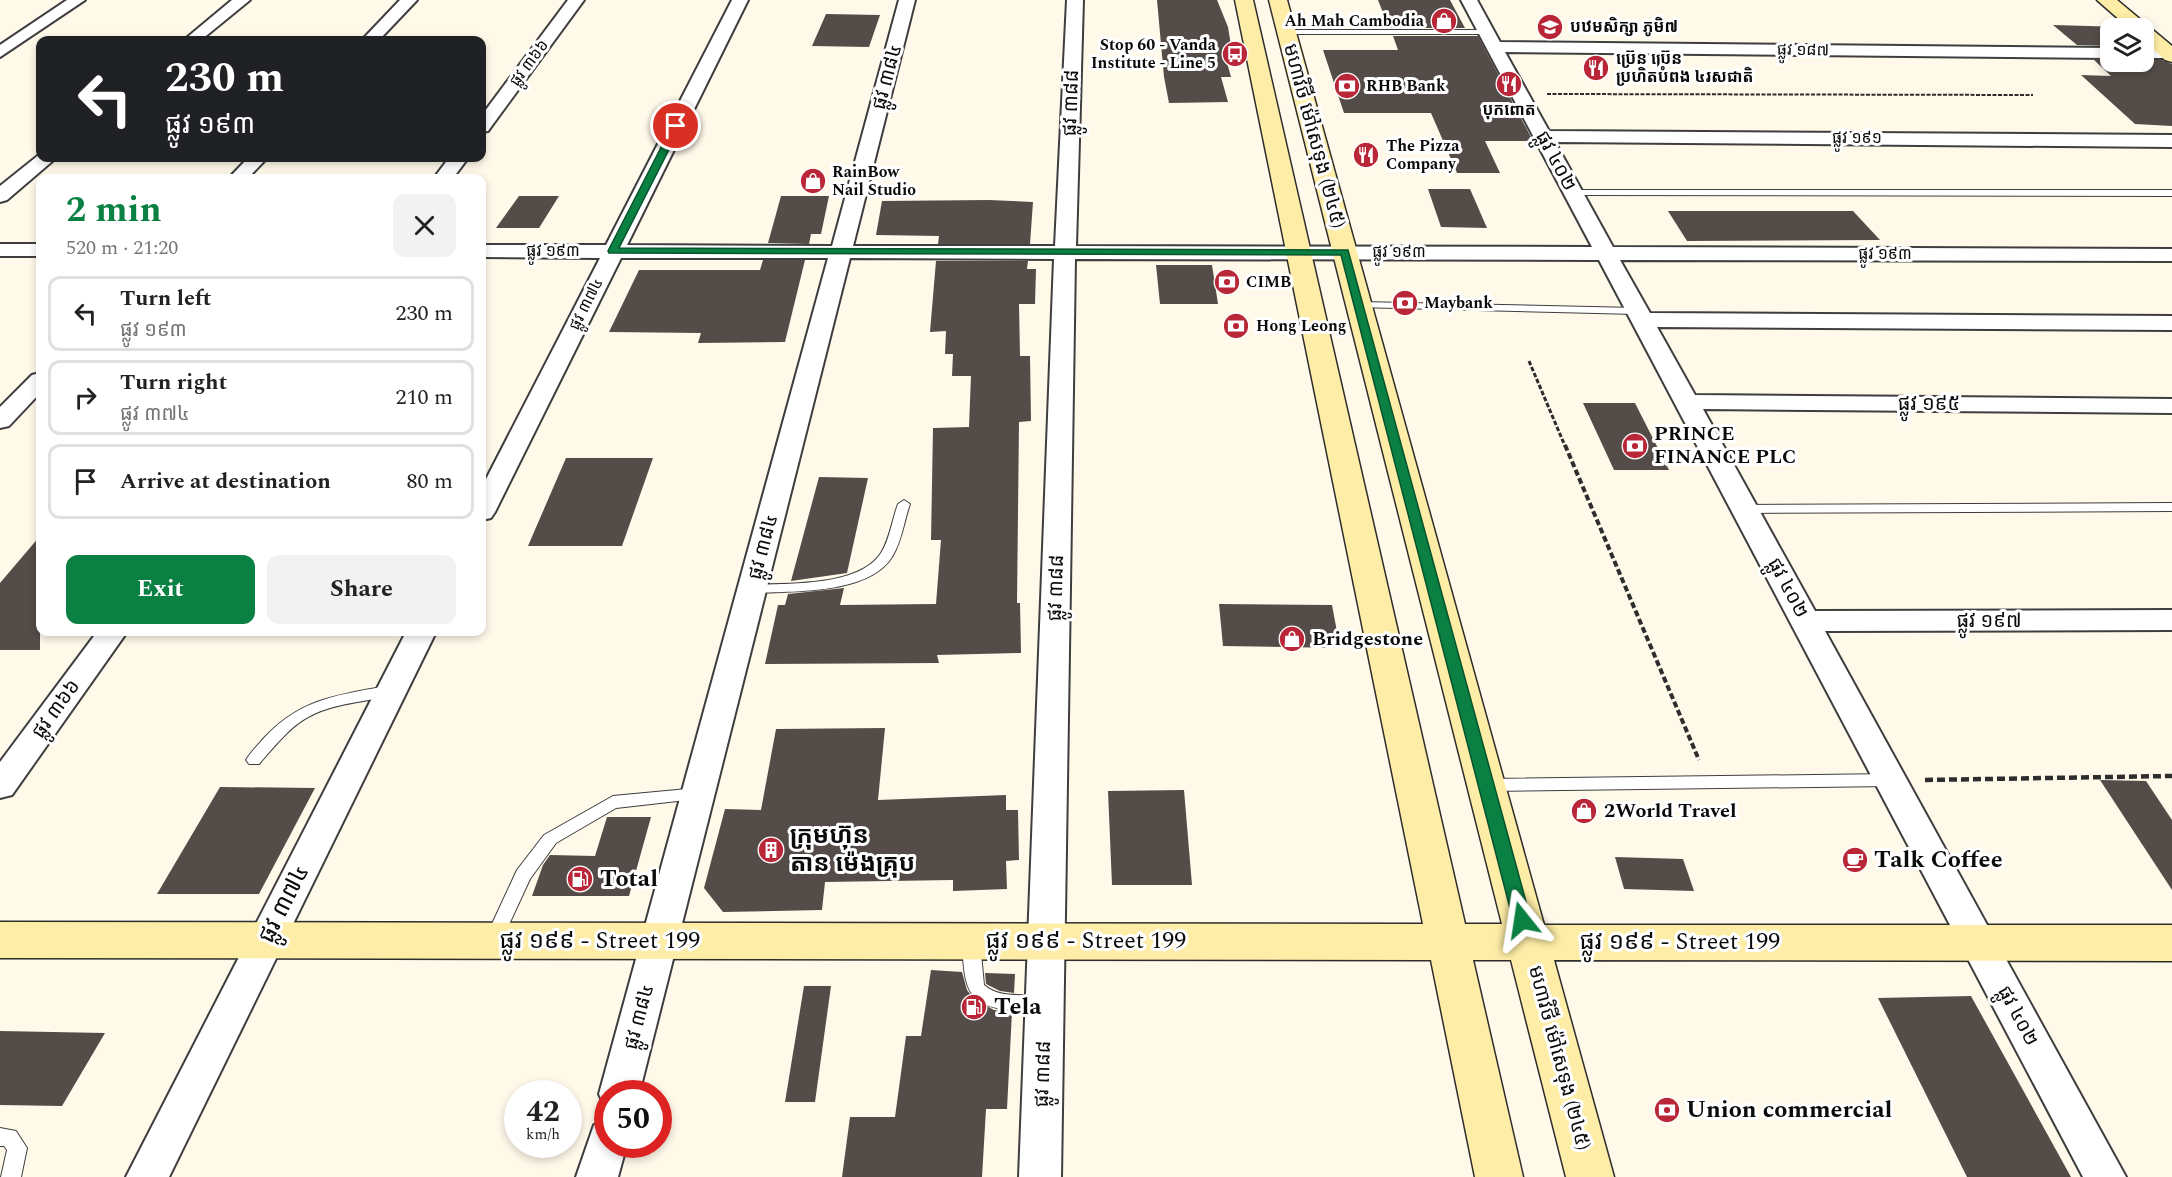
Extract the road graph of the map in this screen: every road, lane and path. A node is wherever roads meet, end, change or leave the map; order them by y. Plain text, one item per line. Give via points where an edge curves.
1 (77, 0) edge
2 (242, 0) edge
3 (409, 0) edge
4 (576, 0) edge
5 (740, 0) edge
6 (907, 0) edge
7 (1075, 0) edge
8 (1244, 0) edge
9 (1278, 0) edge
10 (1469, 0) edge
11 (2106, 0) edge
12 (2128, 18) edge
13 (1286, 32) junction
14 (197, 36) edge
15 (374, 36) edge
16 (1491, 40) junction
17 (2154, 40) edge
18 (0, 52) edge
19 (2100, 53) edge
20 (2154, 53) edge
21 (2171, 54) edge
22 (1520, 94) junction
23 (2033, 94) dead end
24 (486, 122) edge
25 (1543, 136) junction
26 (2172, 141) edge
27 (42, 162) edge
28 (254, 162) edge
29 (456, 162) edge
30 (242, 174) edge
31 (446, 174) edge
32 (1573, 192) junction
33 (2172, 193) edge
34 (0, 196) edge
35 (0, 250) edge
36 (36, 250) edge
37 (486, 251) edge
38 (613, 251) junction
39 (840, 252) junction
40 (1065, 252) junction
41 (1298, 252) junction
42 (1345, 252) junction
43 (1606, 253) junction
44 (2172, 255) edge
45 (1360, 305) junction
46 (1639, 315) junction
47 (2172, 323) edge
48 (1529, 362) dead end
49 (36, 384) edge
50 (1686, 402) junction
51 (2172, 406) edge
52 (0, 421) edge
53 (486, 504) edge
54 (904, 504) dead end
55 (2172, 507) edge
56 (1744, 509) junction
57 (752, 589) junction
58 (2172, 620) edge
59 (1805, 621) junction
60 (109, 636) edge
61 (419, 636) edge
62 (392, 690) junction
63 (254, 760) dead end
64 (2172, 776) edge
65 (1891, 780) junction
66 (1709, 782) junction
67 (1487, 785) junction
68 (0, 786) edge
69 (698, 794) junction
70 (0, 940) edge
71 (266, 940) junction
72 (493, 940) junction
73 (659, 941) junction
74 (971, 941) junction
75 (1046, 941) junction
76 (1448, 942) junction
77 (1528, 942) junction
78 (1979, 943) junction
79 (2172, 943) edge
80 (1044, 1004) junction
81 (623, 1080) edge
82 (0, 1137) edge
83 (602, 1158) edge
84 (11, 1177) edge
85 (147, 1177) edge
86 (597, 1177) edge
87 (1040, 1177) edge
88 (1499, 1177) edge
89 (1590, 1177) edge
90 (2105, 1177) edge

1 - 18 street
2 - 14 street
3 - 15 street
4 - 24 street, ផ្លូវ ៣៦៦
5 - 38 street, ផ្លូវ ៣៧៤
6 - 39 street, ផ្លូវ ៣៨៤
7 - 40 street, ផ្លូវ ៣៨៨
8 - 41 main road, មហាវិថី ម៉ៅសេទុង (២៤៥)
9 - 13 main road, មហាវិថី ម៉ៅសេទុង (២៤៥)
10 - 16 street, ផ្លូវ ៤០២
11 - 12 main road
13 - 16 lane
13 - 42 main road, មហាវិថី ម៉ៅសេទុង (២៤៥)
16 - 19 street, ផ្លូវ ១៨៧
16 - 22 street, ផ្លូវ ៤០២
17 - 21 main road
20 - 21 street
22 - 23 path
22 - 25 street, ផ្លូវ ៤០២
25 - 26 street, ផ្លូវ ១៩១
25 - 32 street, ផ្លូវ ៤០២
27 - 34 street
28 - 30 street
29 - 31 street
32 - 33 lane
32 - 43 street, ផ្លូវ ៤០២
35 - 36 street
37 - 38 street, ផ្លូវ ១៩៣
38 - 39 street, ផ្លូវ ១៩៣
38 - 53 street, ផ្លូវ ៣៧៤
39 - 40 street, ផ្លូវ ១៩៣
39 - 57 street, ផ្លូវ ៣៨៤
40 - 41 street, ផ្លូវ ១៩៣
40 - 75 street, ផ្លូវ ៣៨៨
41 - 42 street, ផ្លូវ ១៩៣
41 - 76 main road, មហាវិថី ម៉ៅសេទុង (២៤៥)
42 - 43 street, ផ្លូវ ១៩៣
42 - 45 main road, មហាវិថី ម៉ៅសេទុង (២៤៥)
43 - 44 street, ផ្លូវ ១៩៣
43 - 46 street, ផ្លូវ ៤០២
45 - 46 lane
45 - 67 main road, មហាវិថី ម៉ៅសេទុង (២៤៥)
46 - 47 street
46 - 50 street, ផ្លូវ ៤០២
48 - 66 path
49 - 52 street
50 - 51 street, ផ្លូវ ១៩៥
50 - 56 street, ផ្លូវ ៤០២
54 - 57 lane via 886,555 875,568 849,580
55 - 56 lane
56 - 59 street, ផ្លូវ ៤០២
57 - 69 street, ផ្លូវ ៣៨៤
58 - 59 street, ផ្លូវ ១៩៧
59 - 65 street, ផ្លូវ ៤០២
60 - 68 street, ផ្លូវ ៣៦៦
61 - 62 street, ផ្លូវ ៣៧៤
62 - 63 lane via 305,712 276,734
62 - 71 street, ផ្លូវ ៣៧៤
64 - 65 path
65 - 66 lane
65 - 78 street, ផ្លូវ ៤០២
66 - 67 lane
67 - 77 main road, មហាវិថី ម៉ៅសេទុង (២៤៥)
69 - 72 lane via 613,802 550,839 523,875
69 - 73 street, ផ្លូវ ៣៨៤
70 - 71 main road, ផ្លូវ ១៩៩ - Street 199
71 - 72 main road, ផ្លូវ ១៩៩ - Street 199
71 - 85 street, ផ្លូវ ៣៧៤
72 - 73 main road, ផ្លូវ ១៩៩ - Street 199
73 - 74 main road, ផ្លូវ ១៩៩ - Street 199
73 - 81 street, ផ្លូវ ៣៨៤
74 - 75 main road, ផ្លូវ ១៩៩ - Street 199
74 - 80 lane via 974,983 981,993 993,1000
75 - 76 main road, ផ្លូវ ១៩៩ - Street 199
75 - 80 street, ផ្លូវ ៣៨៨
76 - 77 main road, ផ្លូវ ១៩៩ - Street 199
76 - 88 main road, មហាវិថី ម៉ៅសេទុង (២៤៥)
77 - 78 main road, ផ្លូវ ១៩៩ - Street 199
77 - 89 main road, មហាវិថី ម៉ៅសេទុង (២៤៥)
78 - 79 main road, ផ្លូវ ១៩៩ - Street 199
78 - 90 street, ផ្លូវ ៤០២
80 - 87 street, ផ្លូវ ៣៨៨
82 - 84 lane via 9,1137 18,1148
83 - 86 street

